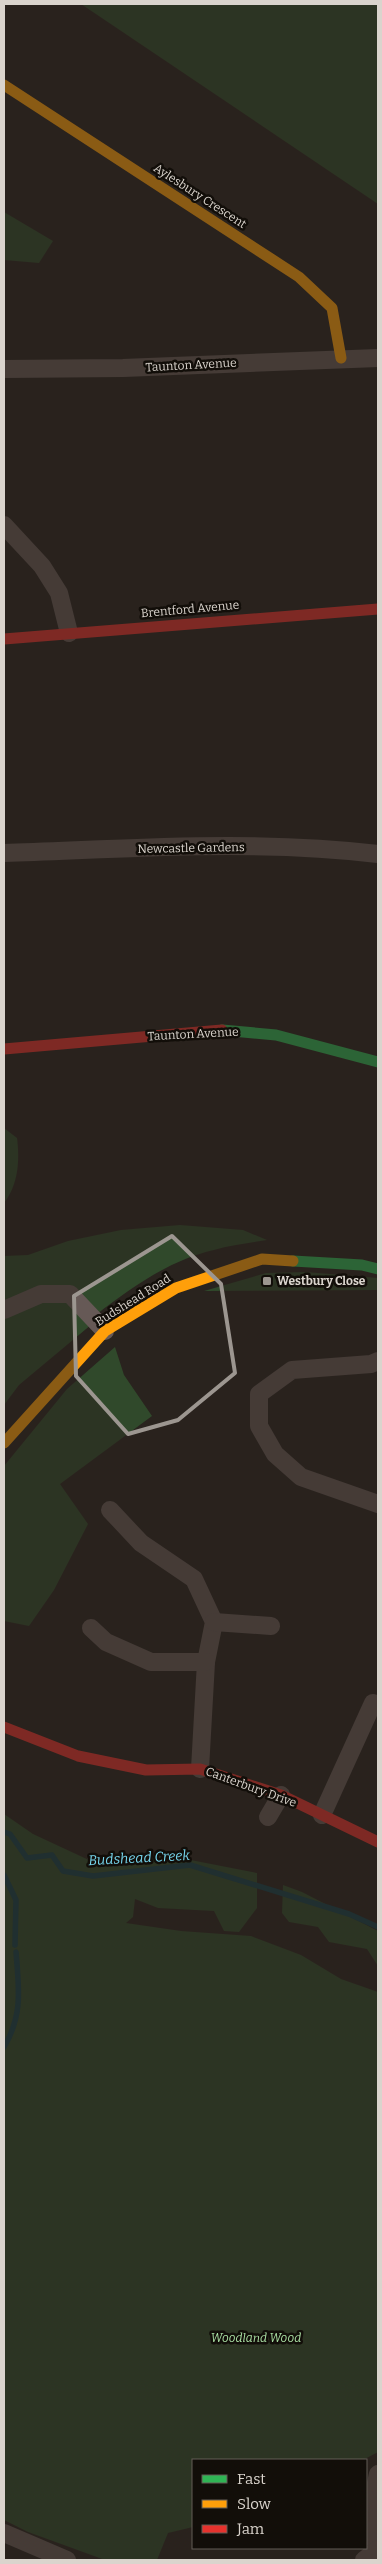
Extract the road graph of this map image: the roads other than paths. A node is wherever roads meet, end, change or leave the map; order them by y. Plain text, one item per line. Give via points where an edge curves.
1 (4, 85) edge
2 (341, 358) junction
3 (378, 358) edge
4 (4, 369) edge
5 (4, 525) edge
6 (378, 609) edge
7 (69, 633) junction
8 (4, 639) edge
9 (4, 853) edge
10 (378, 854) edge
11 (4, 1049) edge
12 (378, 1062) edge
13 (378, 1269) edge
14 (4, 1310) edge
15 (105, 1331) junction
16 (378, 1361) edge
17 (4, 1443) edge
18 (378, 1504) edge
19 (110, 1510) dead end
20 (214, 1622) junction
21 (271, 1626) dead end
22 (91, 1628) dead end
23 (206, 1662) junction
24 (372, 1703) dead end
25 (4, 1728) edge
26 (200, 1769) junction
27 (281, 1796) junction
28 (322, 1815) junction
29 (268, 1817) dead end
30 (378, 1842) edge
31 (378, 2474) edge
32 (4, 2533) edge
33 (378, 2549) edge
34 (67, 2560) edge
35 (364, 2560) edge

1 - 2 street, Aylesbury Crescent via 299,277 332,308
2 - 3 street, Taunton Avenue
2 - 4 street, Taunton Avenue via 123,368
5 - 7 street via 42,566 59,593
6 - 7 street, Brentford Avenue
7 - 8 street, Brentford Avenue
9 - 10 street, Newcastle Gardens via 225,846 327,848
11 - 12 street, Taunton Avenue via 236,1030 276,1035
13 - 15 street, Budshead Road via 262,1258 176,1288
14 - 15 street via 41,1294 70,1294
15 - 17 street, Budshead Road
16 - 18 street via 292,1370 259,1394 259,1426 275,1454 301,1477
19 - 20 street via 141,1543 194,1579
20 - 21 street
20 - 23 street
22 - 23 street via 106,1642 151,1662
23 - 26 street
24 - 28 street
25 - 26 street, Canterbury Drive via 78,1756 146,1770
26 - 27 street, Canterbury Drive
27 - 28 street, Canterbury Drive
27 - 29 street
28 - 30 street, Canterbury Drive
31 - 33 street via 368,2520
32 - 34 street
33 - 35 street

